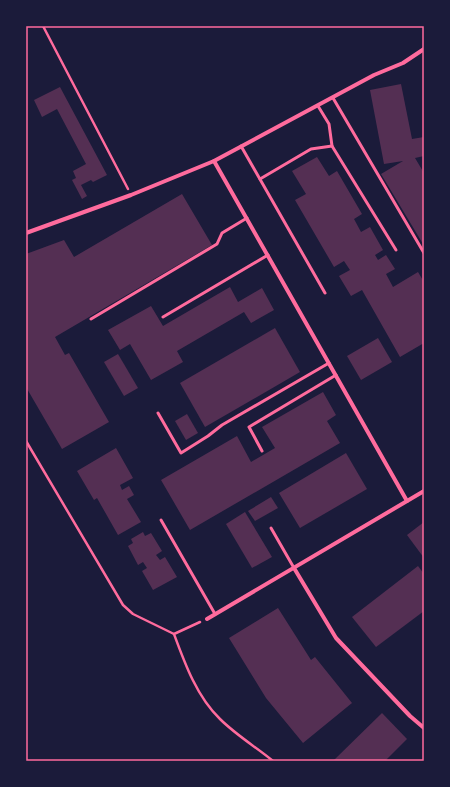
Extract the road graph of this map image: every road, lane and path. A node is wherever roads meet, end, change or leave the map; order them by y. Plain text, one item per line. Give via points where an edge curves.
1 (42, 26) edge
2 (424, 49) edge
3 (333, 98) junction
4 (318, 106) junction
5 (241, 146) junction
6 (332, 146) junction
7 (214, 161) junction
8 (260, 179) junction
9 (131, 195) junction
10 (247, 218) junction
11 (26, 233) edge
12 (396, 250) dead end
13 (424, 253) edge
14 (268, 255) junction
15 (325, 293) dead end
16 (163, 317) dead end
17 (92, 319) dead end
18 (329, 363) junction
19 (336, 375) junction
20 (158, 413) dead end
21 (26, 440) edge
22 (262, 450) dead end
23 (424, 491) edge
24 (407, 501) junction
25 (162, 520) dead end
26 (270, 528) dead end
27 (294, 568) junction
28 (215, 614) junction
29 (206, 619) joint
30 (174, 634) junction
31 (424, 728) edge
32 (273, 761) edge

1 - 9 path
2 - 3 street via 403,63 374,75
3 - 4 street
3 - 13 lane
4 - 5 street
4 - 6 lane via 329,124
5 - 7 street
5 - 8 lane
6 - 8 lane via 311,149
6 - 12 lane
7 - 9 street
7 - 10 street
8 - 15 lane
9 - 11 street
10 - 14 street
10 - 17 lane via 222,233 217,244
14 - 16 lane
14 - 18 street
18 - 19 street
18 - 20 lane via 222,425 181,453
19 - 22 lane via 249,427
19 - 24 street
21 - 30 path via 123,606 133,614
23 - 24 street
24 - 27 street
25 - 28 lane
26 - 27 lane
27 - 28 street
27 - 31 street via 336,638
28 - 29 street
29 - 30 path
30 - 32 path via 204,699 220,720

